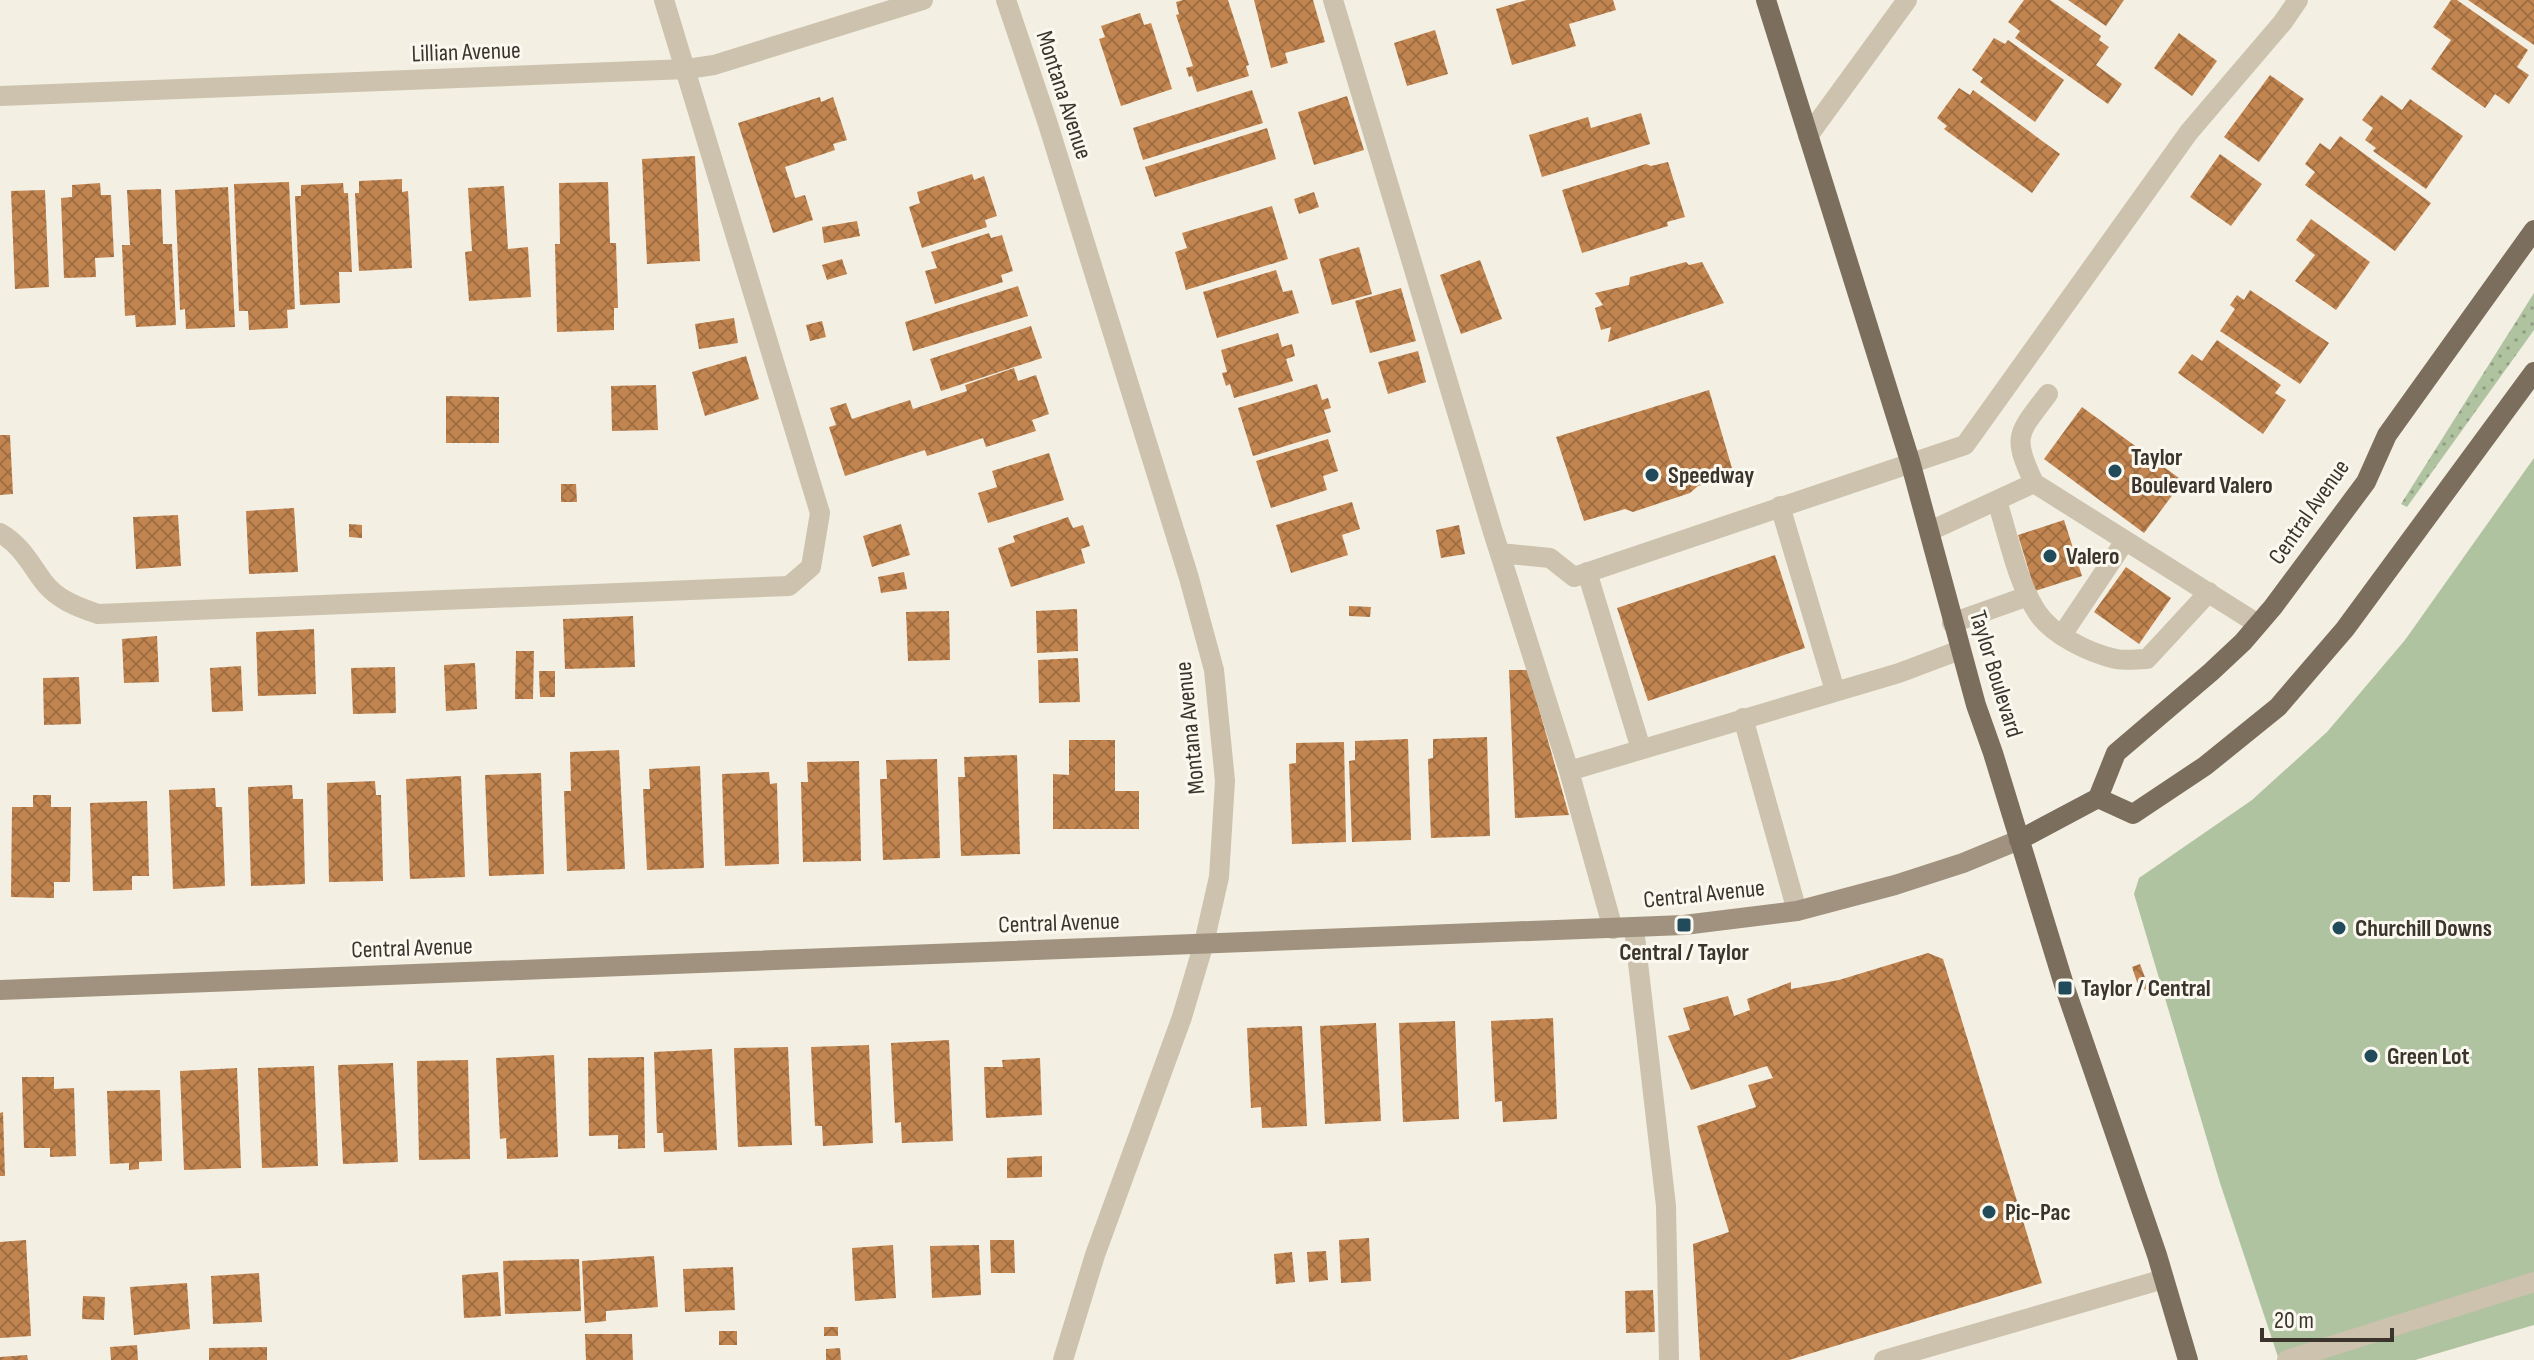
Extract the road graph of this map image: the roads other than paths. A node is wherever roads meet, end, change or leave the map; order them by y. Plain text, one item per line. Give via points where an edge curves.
1 (664, 0) edge
2 (923, 0) edge
3 (1006, 0) edge
4 (1333, 0) edge
5 (1766, 0) edge
6 (1907, 0) edge
7 (2298, 0) edge
8 (687, 69) junction
9 (0, 96) edge
10 (1808, 136) junction
11 (2534, 230) edge
12 (2534, 372) edge
13 (2048, 394) dead end
14 (1910, 461) junction
15 (2034, 483) junction
16 (1997, 501) junction
17 (1780, 506) junction
18 (1930, 531) junction
19 (0, 533) edge
20 (2125, 541) junction
21 (1500, 553) junction
22 (1587, 572) junction
23 (2209, 592) junction
24 (2028, 596) junction
25 (1952, 623) junction
26 (2258, 624) junction
27 (2062, 635) junction
28 (1960, 650) junction
29 (1835, 691) junction
30 (1743, 718) junction
31 (1641, 749) junction
32 (1569, 771) junction
33 (2098, 798) junction
34 (2019, 840) junction
35 (1797, 911) junction
36 (1623, 928) junction
37 (1204, 943) junction
38 (0, 990) edge
39 (2164, 1279) junction
40 (2534, 1282) edge
41 (1063, 1360) edge
42 (1669, 1360) edge
43 (1884, 1360) edge
44 (2188, 1360) edge
45 (2287, 1360) edge

1 - 8 street
2 - 8 street, Lillian Avenue
3 - 37 street, Montana Avenue via 1214,670 1225,781 1219,877
4 - 21 street
5 - 10 main road, Taylor Boulevard
6 - 10 street
7 - 14 street via 2189,132 1965,445
8 - 9 street, Lillian Avenue
8 - 19 street via 820,513 811,567 789,586 98,614 61,598
10 - 14 main road, Taylor Boulevard
11 - 26 main road, Central Avenue via 2387,435 2366,482
12 - 33 main road via 2345,629 2278,707 2205,766 2133,814
13 - 15 street via 2023,427 2019,450
14 - 17 street
14 - 18 main road, Taylor Boulevard
15 - 16 street
15 - 20 street
16 - 18 street
16 - 24 street
17 - 22 street
17 - 29 street
18 - 25 main road, Taylor Boulevard
20 - 23 street
20 - 27 street
21 - 22 street via 1550,558 1574,577
21 - 32 street
22 - 31 street
23 - 26 street
23 - 27 street via 2147,659 2118,659
24 - 25 street
24 - 27 street via 2039,616
25 - 28 main road, Taylor Boulevard
26 - 33 main road, Central Avenue via 2116,753
28 - 29 street
28 - 34 main road, Taylor Boulevard
29 - 30 street
30 - 31 street
30 - 35 street
31 - 32 street
32 - 36 street
33 - 34 main road, Central Avenue
34 - 35 street, Central Avenue via 1895,885
34 - 39 main road, Taylor Boulevard
35 - 36 street, Central Avenue
36 - 37 street, Central Avenue
36 - 42 street via 1666,1206
37 - 38 street, Central Avenue
37 - 41 street, Montana Avenue
39 - 43 street
39 - 44 main road, Taylor Boulevard
40 - 45 street

